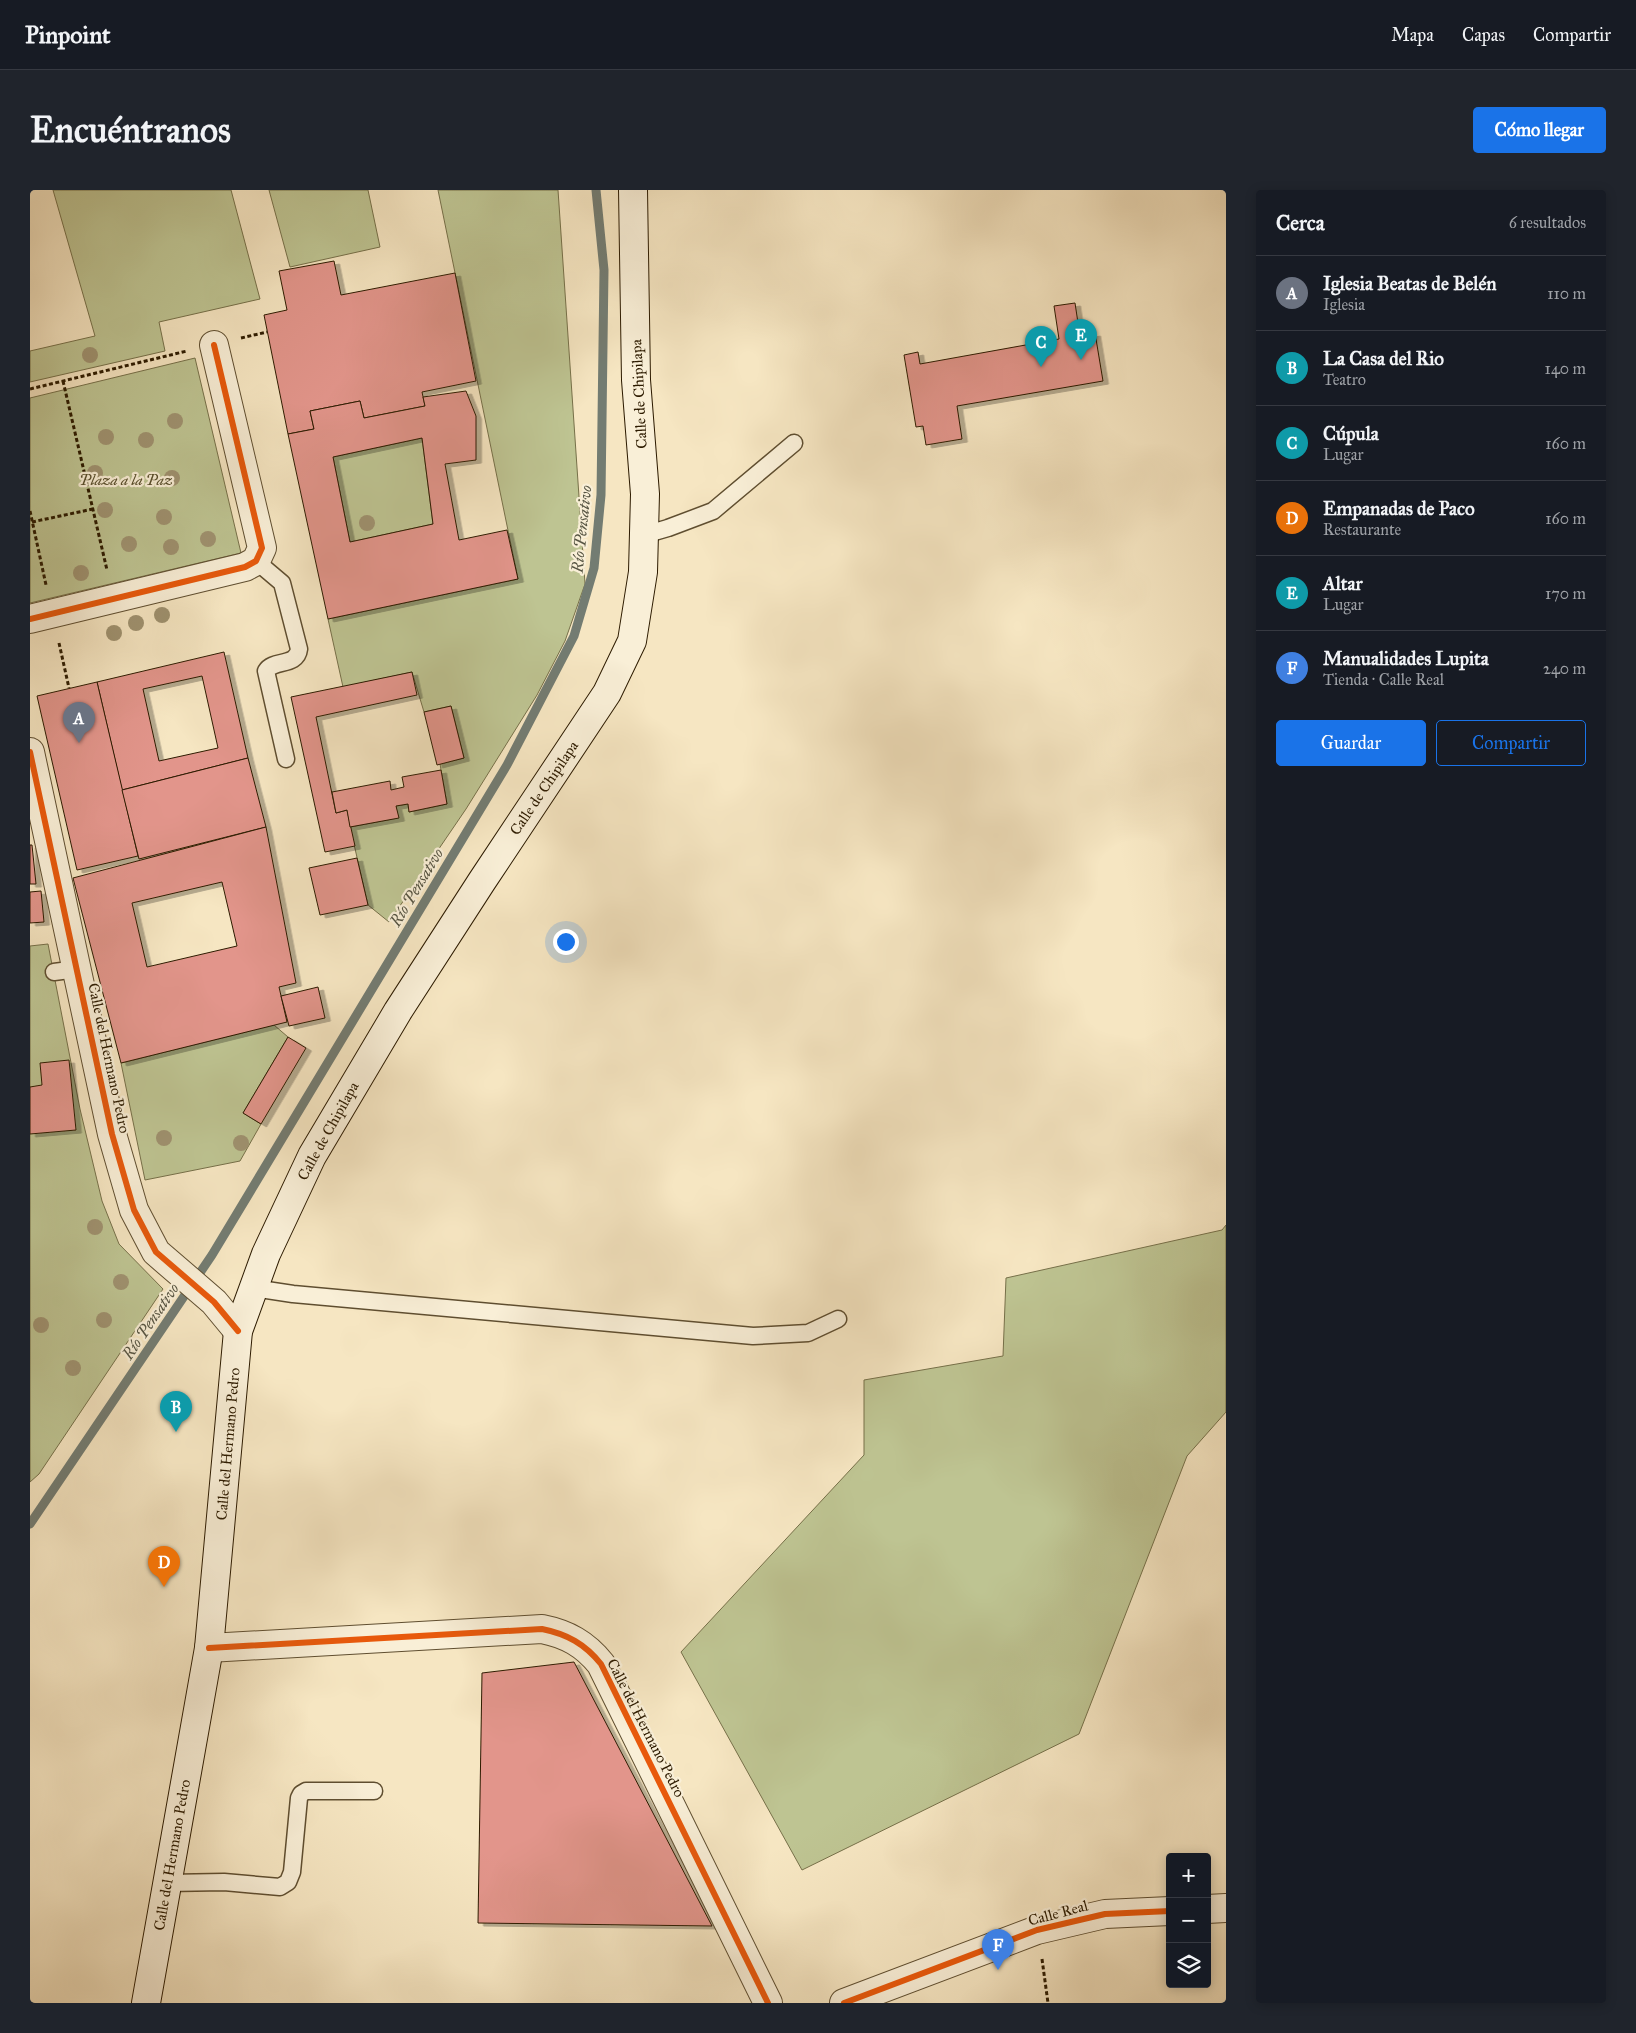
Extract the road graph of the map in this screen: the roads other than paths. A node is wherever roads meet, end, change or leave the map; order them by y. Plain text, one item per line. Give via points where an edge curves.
1 (633, 190) edge
2 (214, 345) road end
3 (794, 443) dead end
4 (644, 535) junction
5 (256, 561) junction
6 (30, 619) edge
7 (30, 752) edge
8 (286, 759) dead end
9 (254, 1288) junction
10 (838, 1320) dead end
11 (238, 1331) junction
12 (209, 1648) junction
13 (374, 1791) dead end
14 (168, 1883) junction
15 (1226, 1908) edge
16 (1211, 1909) edge
17 (1166, 1911) edge
18 (146, 2003) edge
19 (768, 2003) edge
20 (844, 2003) edge

1 - 4 street, Calle de Chipilapa via 636,380 645,494
2 - 5 street via 262,548
3 - 4 lane via 713,511
4 - 9 street, Calle de Chipilapa via 643,572 632,642 607,693 388,1028 312,1156 266,1254
5 - 6 street via 246,567
5 - 8 lane via 282,584 299,649 296,657 268,667 266,671
7 - 11 street, Calle del Hermano Pedro via 66,970 134,1210 156,1252 214,1302
9 - 10 lane via 753,1336 808,1333
9 - 11 street, Calle de Chipilapa
11 - 12 street, Calle del Hermano Pedro
12 - 14 street, Calle del Hermano Pedro
12 - 19 street, Calle del Hermano Pedro via 542,1629 576,1640 601,1664
13 - 14 lane via 306,1791 301,1794 292,1872 288,1882 280,1887 224,1882
14 - 18 street, Calle del Hermano Pedro
15 - 16 street
17 - 20 street, Calle Real via 1105,1914 1037,1930

